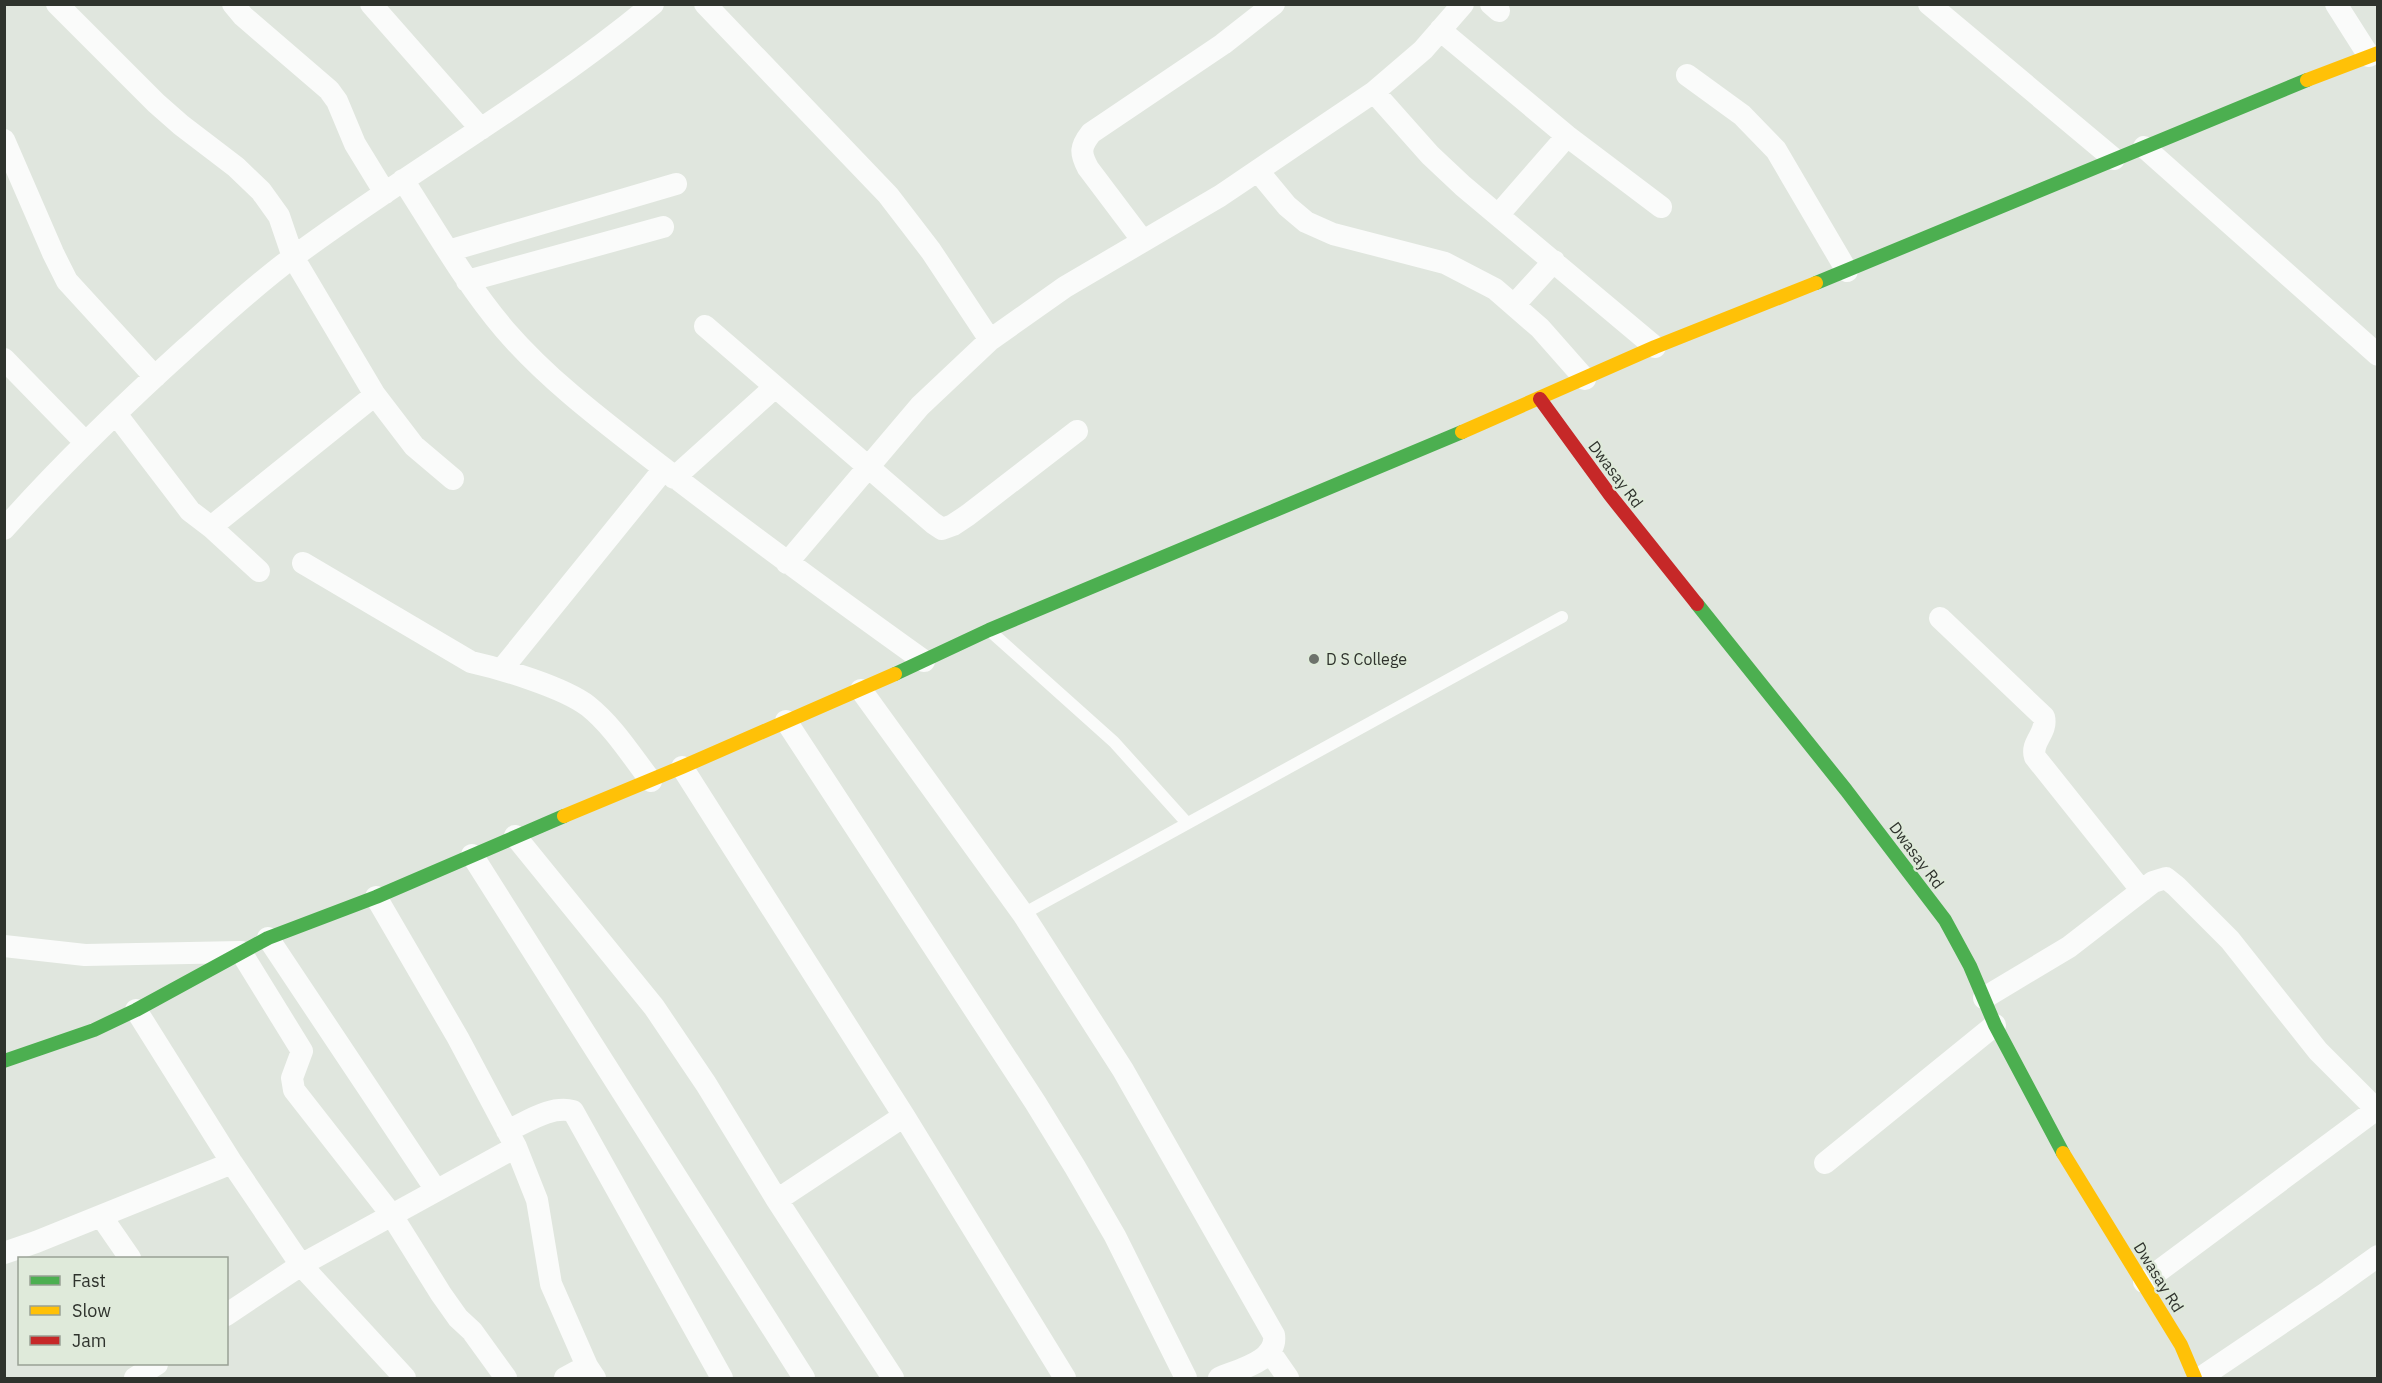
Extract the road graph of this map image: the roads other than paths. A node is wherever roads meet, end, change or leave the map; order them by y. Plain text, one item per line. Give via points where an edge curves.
1 (57, 4) edge
2 (232, 4) edge
3 (371, 4) edge
4 (653, 4) edge
5 (705, 4) edge
6 (1274, 4) edge
7 (1463, 4) edge
8 (1929, 4) edge
9 (2336, 4) edge
10 (1440, 30) junction
11 (2373, 55) edge
12 (1687, 75) dead end
13 (1374, 92) junction
14 (481, 129) junction
15 (1567, 135) junction
16 (4, 140) edge
17 (2144, 147) junction
18 (2114, 159) junction
19 (1258, 171) junction
20 (676, 184) dead end
21 (394, 186) junction
22 (1661, 207) dead end
23 (1499, 214) junction
24 (663, 227) dead end
25 (1143, 241) junction
26 (448, 250) junction
27 (292, 257) junction
28 (1554, 261) junction
29 (1847, 271) junction
30 (467, 281) junction
31 (1515, 304) junction
32 (705, 326) dead end
33 (990, 340) junction
34 (1655, 347) junction
35 (2378, 354) edge
36 (4, 359) edge
37 (155, 377) junction
38 (1586, 379) junction
39 (775, 387) junction
40 (375, 395) junction
41 (1540, 399) junction
42 (116, 414) junction
43 (1077, 431) dead end
44 (85, 442) junction
45 (867, 467) junction
46 (669, 473) junction
47 (453, 479) dead end
48 (211, 527) junction
49 (4, 529) edge
50 (788, 562) junction
51 (303, 563) dead end
52 (259, 571) dead end
53 (1562, 617) dead end
54 (1940, 618) dead end
55 (989, 630) junction
56 (924, 662) junction
57 (502, 669) junction
58 (861, 690) junction
59 (786, 721) junction
60 (682, 767) junction
61 (651, 781) junction
62 (1187, 823) junction
63 (515, 836) junction
64 (472, 855) junction
65 (2142, 891) junction
66 (376, 897) junction
67 (1023, 914) junction
68 (268, 938) junction
69 (4, 946) edge
70 (241, 952) junction
71 (1984, 999) junction
72 (136, 1010) junction
73 (1995, 1025) junction
74 (4, 1061) edge
75 (2377, 1108) edge
76 (904, 1116) junction
77 (512, 1139) junction
78 (232, 1163) junction
79 (1825, 1163) dead end
80 (436, 1190) junction
81 (777, 1200) junction
82 (391, 1214) junction
83 (100, 1216) junction
84 (4, 1252) edge
85 (2378, 1256) edge
86 (129, 1257) edge
87 (301, 1265) junction
88 (2144, 1282) junction
89 (228, 1314) edge
90 (1270, 1352) junction
91 (155, 1365) edge
92 (591, 1372) edge
93 (396, 1376) edge
94 (135, 1378) edge
95 (506, 1378) edge
96 (565, 1378) edge
97 (722, 1378) edge
98 (804, 1378) edge
99 (893, 1378) edge
100 (1065, 1378) edge
101 (1186, 1378) edge
102 (1219, 1378) edge
103 (1288, 1378) edge
104 (2195, 1378) edge
105 (2200, 1378) edge

1 - 27 street via 156,103 261,191 279,216
2 - 21 street via 337,100 363,159
3 - 14 street
4 - 14 street via 612,39
5 - 33 street via 888,195
6 - 25 street via 1082,144 1081,155 1088,168
7 - 10 street
8 - 18 street
9 - 11 street
10 - 13 street
10 - 15 street
11 - 17 main road
12 - 29 street via 1742,115 1770,142
13 - 19 street
13 - 23 street via 1430,155
14 - 21 street
15 - 22 street
15 - 23 street
16 - 37 street via 67,281
17 - 18 main road
17 - 35 street
18 - 29 main road
19 - 25 street
19 - 31 street via 1306,222 1332,234 1445,263
20 - 26 street
21 - 26 street
21 - 27 street
23 - 28 street
24 - 30 street
25 - 33 street via 1065,287
26 - 30 street
27 - 37 street
27 - 40 street
28 - 31 street
28 - 34 street
29 - 34 main road
30 - 46 street via 506,331 547,374
31 - 38 street
32 - 39 street
33 - 45 street via 920,406
34 - 38 main road
36 - 44 street
37 - 42 street
38 - 41 main road
39 - 45 street
39 - 46 street
40 - 47 street via 414,446
40 - 48 street
41 - 55 main road
41 - 71 main road, Dwasay Rd via 1610,495 1945,920
42 - 44 street
42 - 48 street via 190,511
43 - 45 street via 968,515 942,529
44 - 49 street
45 - 50 street
46 - 50 street
46 - 57 street
48 - 52 street
50 - 56 street
51 - 57 street via 471,662
53 - 62 lane
54 - 65 street via 2044,717 2035,757
55 - 56 main road
55 - 62 lane via 1114,742
56 - 58 main road
57 - 61 street via 586,705 605,721
58 - 59 main road
58 - 67 street
59 - 60 main road
59 - 101 street via 1035,1102 1115,1236
60 - 61 main road
60 - 76 street
61 - 63 main road
62 - 67 lane
63 - 64 main road
63 - 81 street via 654,1007
64 - 66 main road
64 - 98 street
65 - 71 street via 2069,947
65 - 75 street via 2161,878 2170,880 2230,940 2318,1051
66 - 68 main road
66 - 77 street
67 - 90 street via 1123,1070 1274,1335
68 - 70 main road
68 - 80 street
69 - 70 street via 85,955
70 - 72 main road
70 - 82 street via 302,1051 292,1078 294,1090
71 - 73 main road, Dwasay Rd
72 - 74 main road
72 - 78 street
73 - 79 street
73 - 88 main road, Dwasay Rd via 2054,1138
75 - 88 street
76 - 81 street
76 - 100 street
77 - 80 street
77 - 92 street via 537,1200 551,1284
77 - 97 street via 553,1110 573,1112
78 - 83 street
78 - 87 street
80 - 82 street
81 - 99 street
82 - 87 street
82 - 95 street via 441,1294
83 - 84 street
83 - 86 street
85 - 105 street
87 - 89 street
87 - 93 street
88 - 104 main road, Dwasay Rd via 2181,1345
90 - 102 street
90 - 103 street
91 - 94 street
92 - 96 street

